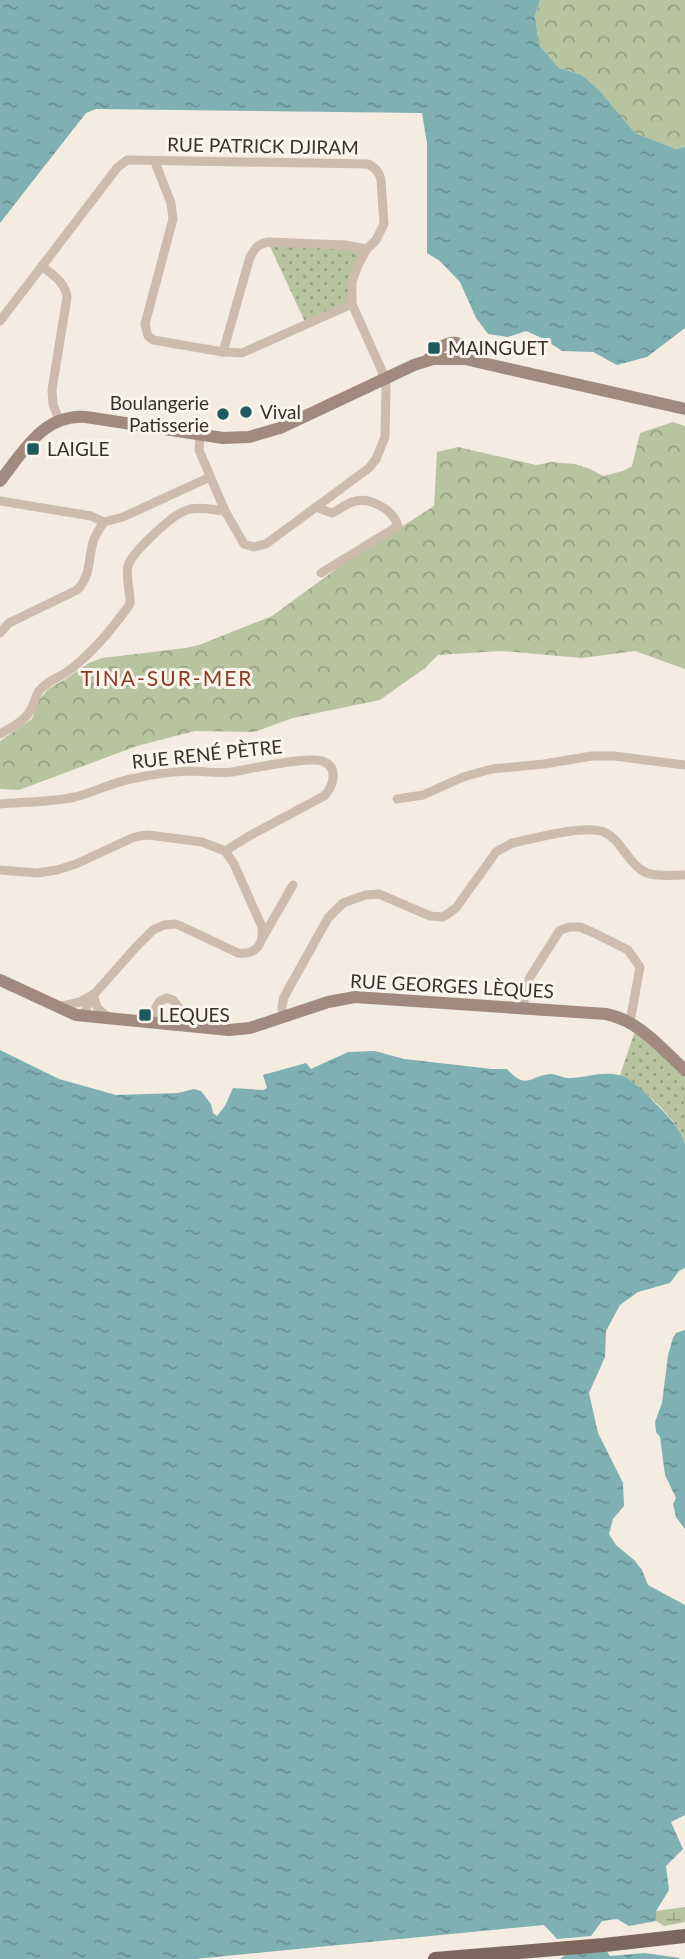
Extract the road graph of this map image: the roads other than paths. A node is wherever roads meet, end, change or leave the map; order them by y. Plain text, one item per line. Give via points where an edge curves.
1 (155, 162) junction
2 (368, 249) junction
3 (42, 266) junction
4 (352, 304) junction
5 (0, 321) edge
6 (223, 352) junction
7 (384, 379) junction
8 (685, 409) edge
9 (59, 420) junction
10 (200, 435) junction
11 (209, 477) junction
12 (0, 481) edge
13 (0, 501) edge
14 (316, 507) junction
15 (225, 511) junction
16 (104, 522) junction
17 (321, 573) dead end
18 (0, 633) edge
19 (0, 734) edge
20 (685, 765) edge
21 (397, 799) dead end
22 (0, 804) edge
23 (225, 851) junction
24 (0, 870) edge
25 (685, 875) edge
26 (293, 885) dead end
27 (263, 937) junction
28 (0, 980) edge
29 (94, 993) junction
30 (58, 1007) junction
31 (523, 1008) junction
32 (83, 1016) junction
33 (283, 1017) junction
34 (110, 1018) junction
35 (153, 1022) junction
36 (630, 1022) junction
37 (178, 1025) junction
38 (685, 1070) edge
39 (685, 1936) edge
40 (435, 1959) edge

1 - 2 street, RUE PATRICK DJIRAM via 368,164 379,173 384,213 381,233
1 - 3 street, RUE PATRICK DJIRAM via 135,159 121,163
1 - 6 street via 173,219 145,324 148,336 159,342
2 - 4 street, RUE PATRICK DJIRAM via 352,282
2 - 6 street via 260,244 250,257
3 - 5 street, RUE PATRICK DJIRAM
3 - 9 street via 62,282 67,297 52,390
4 - 6 street via 251,350
4 - 7 street
7 - 8 main road via 429,360 460,359
7 - 10 main road via 268,433 234,438
7 - 14 street via 385,437 376,459
9 - 10 main road via 86,417
9 - 12 main road via 40,433
10 - 11 street via 198,448
11 - 15 street
11 - 16 street
13 - 16 street via 92,516
14 - 15 street via 266,544 254,547 244,544
14 - 17 street via 332,513 354,501 371,501 398,522
15 - 19 street via 188,509 136,553 127,569 130,604 116,624 93,651 39,691 24,718
16 - 18 street via 94,539 83,584 9,623
20 - 21 street via 592,756 492,769 423,795
22 - 23 street, RUE RENÉ PÈTRE via 77,796 134,778 190,771 229,772 323,761 333,772 330,790 324,796
23 - 24 street via 202,842 149,835 57,870
23 - 27 street
25 - 33 street via 646,873 612,836 585,829 503,847 456,908 443,917 379,894 353,898 335,910 319,933 284,997
26 - 27 street
27 - 29 street via 254,951 238,953 176,924 164,925 146,936
28 - 30 main road, RUE GEORGES LÈQUES
29 - 30 street
29 - 32 street
29 - 34 street via 97,1008
30 - 32 main road, RUE GEORGES LÈQUES
31 - 33 main road, RUE GEORGES LÈQUES via 355,997
31 - 36 main road, RUE GEORGES LÈQUES via 606,1014
31 - 36 street via 530,977 552,939 560,930 580,927 628,950 640,967
32 - 34 main road, RUE GEORGES LÈQUES
33 - 37 main road, RUE GEORGES LÈQUES via 229,1030
34 - 35 main road, RUE GEORGES LÈQUES
35 - 37 main road, RUE GEORGES LÈQUES
35 - 37 street via 160,1000 167,998 177,1003
36 - 38 main road, RUE GEORGES LÈQUES
39 - 40 main road

